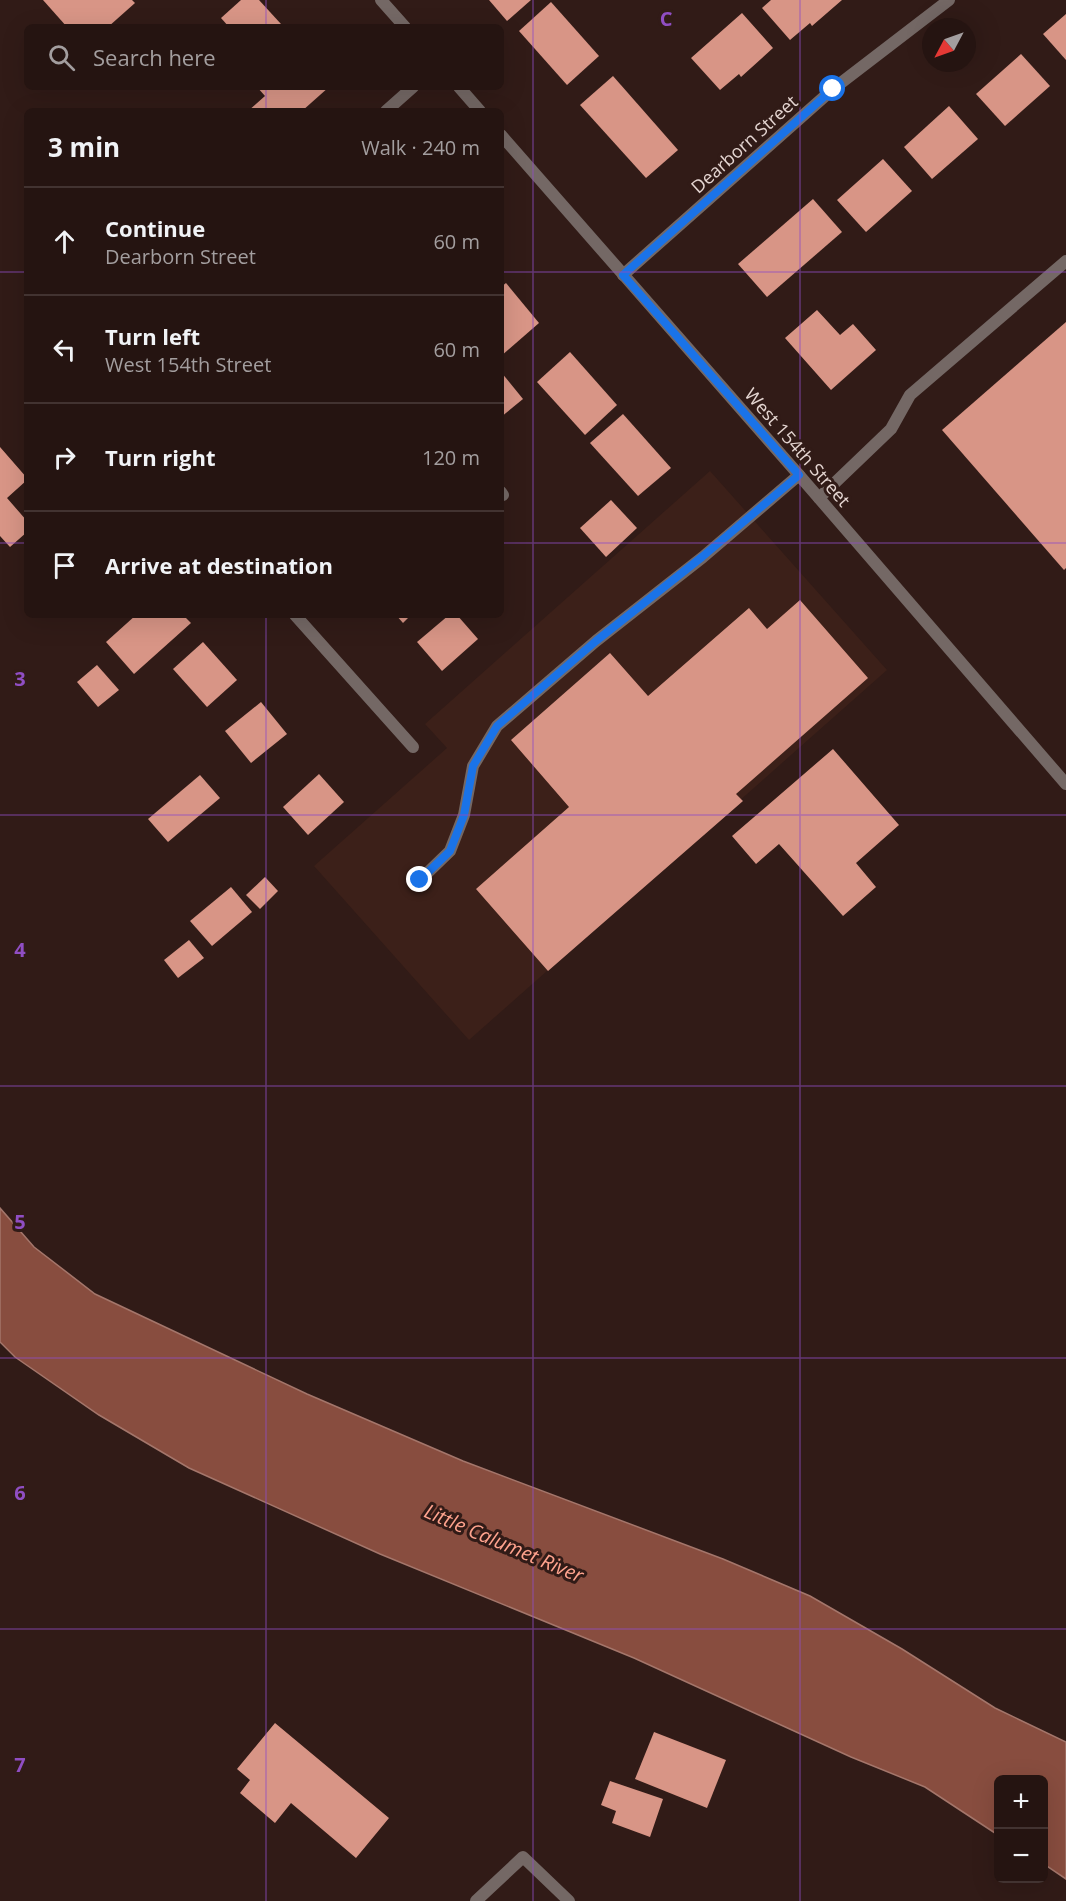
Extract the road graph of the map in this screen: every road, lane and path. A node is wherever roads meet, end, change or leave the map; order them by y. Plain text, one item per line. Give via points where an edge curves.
1 (381, 0) edge
2 (949, 0) edge
3 (402, 24) edge
4 (410, 90) edge
5 (462, 90) edge
6 (389, 108) edge
7 (477, 108) edge
8 (504, 138) edge
9 (1066, 261) edge
10 (623, 275) junction
11 (799, 475) junction
12 (819, 498) junction
13 (298, 618) edge
14 (413, 747) dead end
15 (1066, 784) edge
16 (420, 880) dead end
17 (476, 1901) edge
18 (569, 1901) edge

1 - 3 street
2 - 10 street, Dearborn Street via 833,89
4 - 6 street
5 - 7 street
8 - 10 street, West 154th Street
9 - 12 street via 910,395 891,429
10 - 11 street, West 154th Street
11 - 12 street, West 154th Street
11 - 16 street via 497,726 473,766 464,815 450,851
12 - 15 street, West 154th Street
13 - 14 street
17 - 18 street via 523,1857

